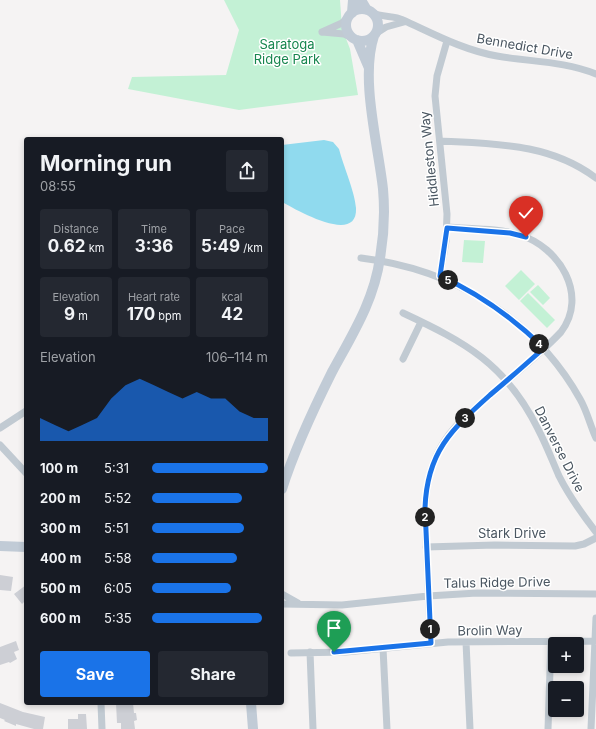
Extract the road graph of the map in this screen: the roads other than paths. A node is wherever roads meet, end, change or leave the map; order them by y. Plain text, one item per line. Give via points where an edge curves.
1 (354, 0) edge
2 (361, 0) edge
3 (369, 11) junction
4 (351, 15) junction
5 (407, 22) junction
6 (374, 35) junction
7 (355, 39) junction
8 (447, 41) junction
9 (369, 68) junction
10 (596, 74) edge
11 (440, 141) junction
12 (596, 178) edge
13 (447, 228) junction
14 (361, 258) dead end
15 (380, 260) junction
16 (440, 276) junction
17 (403, 314) dead end
18 (421, 322) junction
19 (544, 348) junction
20 (403, 359) dead end
21 (506, 381) junction
22 (24, 412) edge
23 (0, 428) edge
24 (596, 438) edge
25 (0, 445) edge
26 (24, 471) edge
27 (284, 483) edge
28 (596, 532) edge
29 (596, 538) edge
30 (0, 546) edge
31 (24, 547) edge
32 (426, 547) junction
33 (596, 594) edge
34 (284, 595) edge
35 (428, 596) junction
36 (284, 604) edge
37 (304, 604) junction
38 (596, 618) edge
39 (548, 641) edge
40 (584, 641) edge
41 (594, 641) junction
42 (466, 642) junction
43 (431, 643) junction
44 (383, 648) junction
45 (310, 652) junction
46 (291, 653) dead end
47 (550, 673) edge
48 (101, 705) edge
49 (252, 705) edge
50 (102, 729) edge
51 (253, 729) edge
52 (313, 729) edge
53 (387, 729) edge
54 (470, 729) edge
55 (548, 729) edge
56 (592, 729) edge

1 - 4 street
2 - 3 street
3 - 4 street via 359,10
3 - 5 street, Bennedict Drive
3 - 6 street via 378,22
4 - 7 street via 347,28
4 - 7 street via 342,24 322,32 339,33
5 - 6 street via 391,25
5 - 8 street, Bennedict Drive
6 - 7 street via 367,40
6 - 9 street
7 - 9 street
8 - 10 street, Bennedict Drive via 483,53 557,63
8 - 11 street, Hiddleston Way via 436,86 435,105
9 - 15 street via 384,197 384,230
11 - 12 street via 536,149 572,162
11 - 13 street, Hiddleston Way
13 - 16 street, Hiddleston Way
13 - 19 street via 518,234 540,245 555,258 571,286 572,308 565,328
14 - 15 street
15 - 16 street
15 - 27 street via 364,312 311,415
16 - 19 street via 468,289 493,305
17 - 18 street, Danverse Drive
18 - 20 street
18 - 21 street, Danverse Drive via 465,344 487,361
19 - 21 street
19 - 24 street via 580,399
21 - 28 street, Danverse Drive via 534,420 570,496
21 - 32 street via 454,429 436,457 428,477 425,498
22 - 23 street
25 - 26 street
29 - 32 street, Stark Drive via 575,546 494,544
30 - 31 street
32 - 35 street
33 - 35 street, Talus Ridge Drive
34 - 37 street, Talus Ridge Drive
35 - 37 street, Talus Ridge Drive via 342,605
35 - 43 street
36 - 37 street, Talus Ridge Drive
38 - 41 street
39 - 42 street, Brolin Way
40 - 41 street, Brolin Way
41 - 56 street
42 - 43 street, Brolin Way
42 - 54 street
43 - 44 street, Brolin Way
44 - 45 street, Brolin Way
44 - 53 street
45 - 46 street, Brolin Way
45 - 52 street
47 - 55 street
48 - 50 street
49 - 51 street

